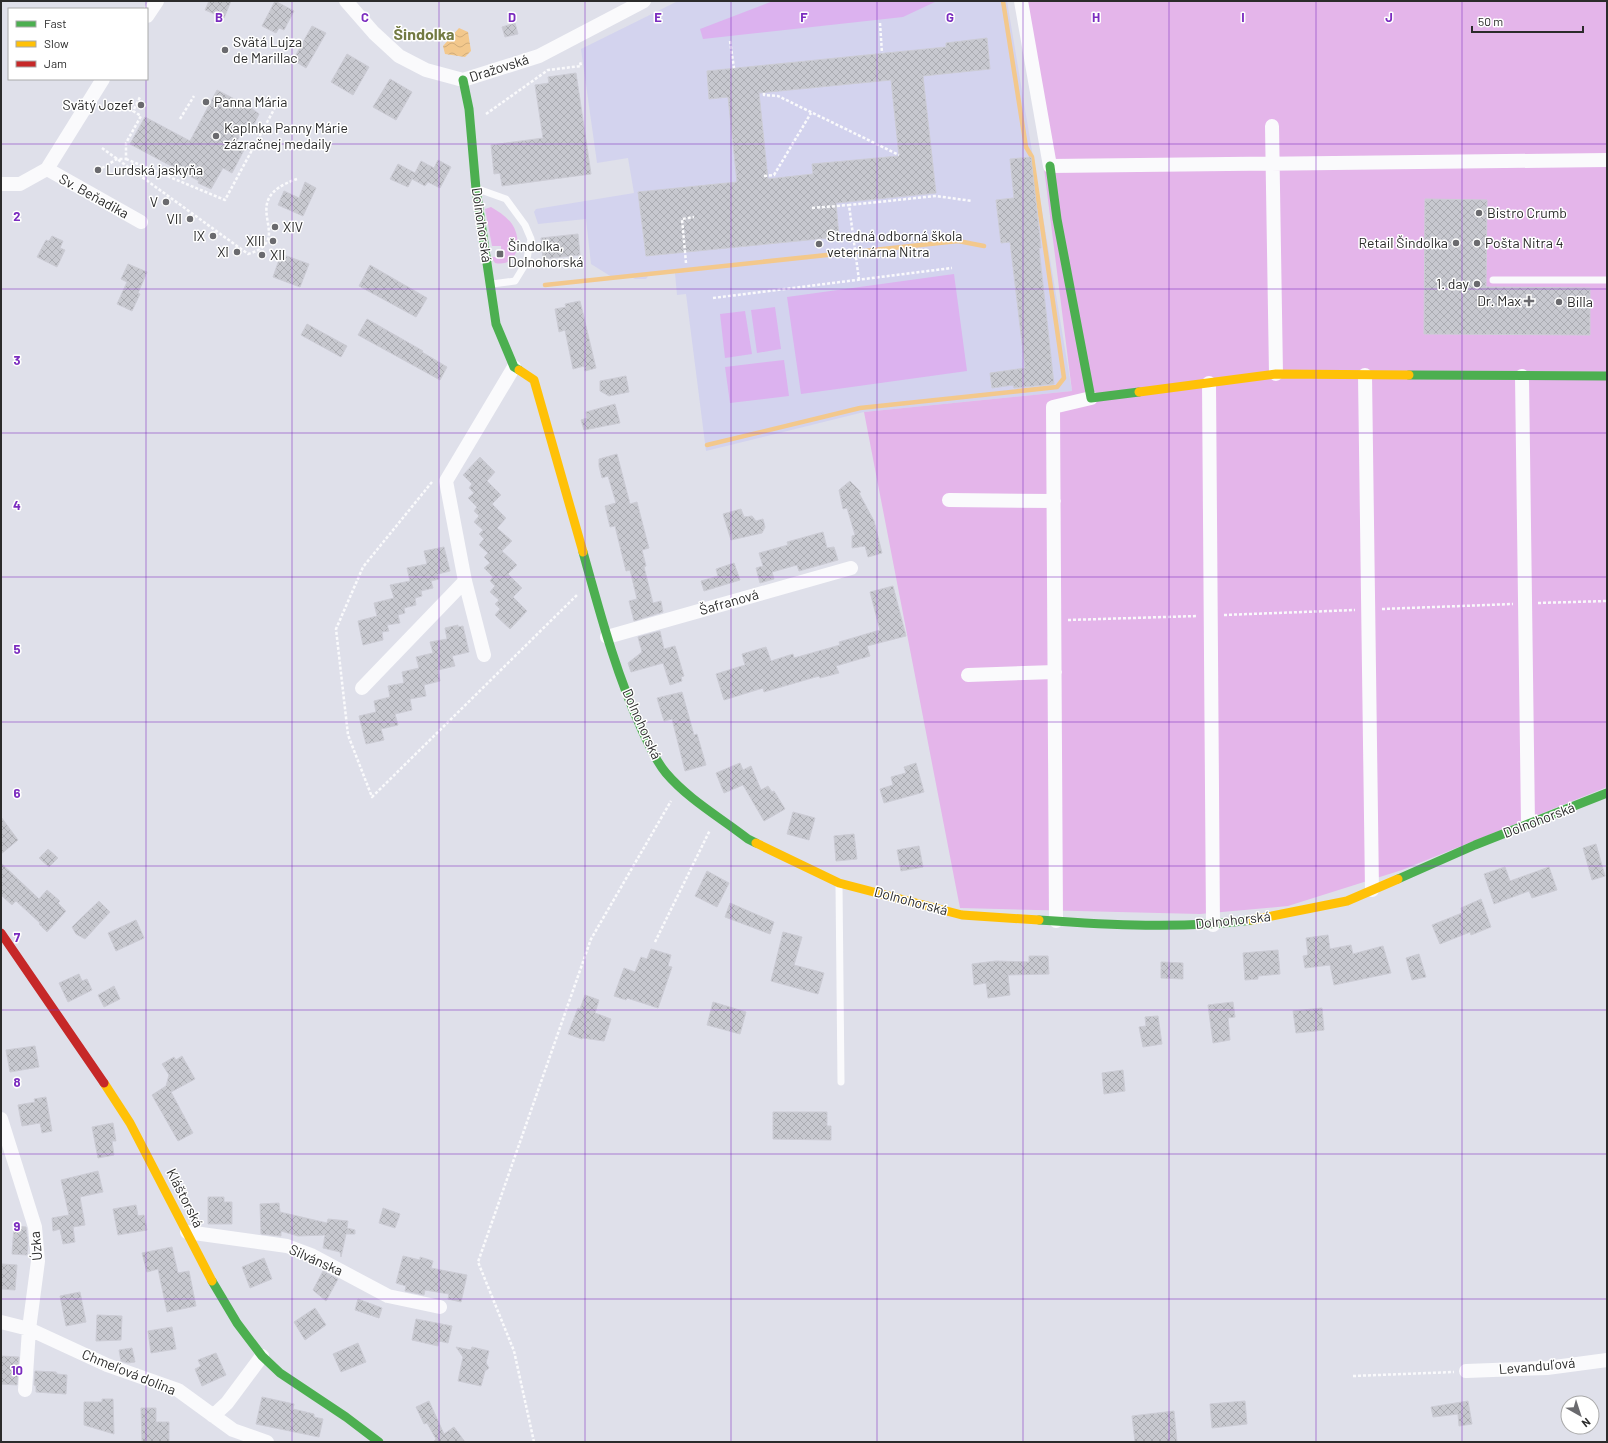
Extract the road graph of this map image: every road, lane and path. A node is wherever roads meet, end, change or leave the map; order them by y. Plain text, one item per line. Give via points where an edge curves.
1 (158, 1) edge
2 (346, 1) edge
3 (644, 1) edge
4 (1021, 1) edge
5 (148, 15) edge
6 (880, 24) dead end
7 (730, 40) dead end
8 (882, 53) dead end
9 (580, 62) dead end
10 (734, 68) dead end
11 (103, 80) edge
12 (463, 80) junction
13 (764, 93) dead end
14 (194, 96) dead end
15 (140, 97) dead end
16 (278, 102) dead end
17 (811, 113) junction
18 (180, 119) dead end
19 (486, 122) dead end
20 (1272, 126) dead end
21 (102, 148) dead end
22 (899, 155) dead end
23 (117, 159) junction
24 (126, 159) junction
25 (1607, 160) edge
26 (1273, 163) junction
27 (1050, 166) junction
28 (102, 168) dead end
29 (48, 169) junction
30 (764, 176) dead end
31 (297, 179) dead end
32 (1, 184) edge
33 (476, 189) junction
34 (972, 201) dead end
35 (849, 205) junction
36 (812, 208) dead end
37 (694, 217) dead end
38 (141, 222) dead end
39 (686, 263) dead end
40 (952, 268) dead end
41 (859, 280) junction
42 (1493, 280) dead end
43 (1607, 280) edge
44 (490, 284) junction
45 (713, 298) dead end
46 (514, 367) junction
47 (1276, 374) junction
48 (1365, 374) junction
49 (1522, 376) junction
50 (1607, 376) edge
51 (1208, 383) junction
52 (1091, 398) junction
53 (446, 481) junction
54 (950, 500) dead end
55 (1054, 500) junction
56 (851, 568) dead end
57 (465, 581) junction
58 (591, 581) junction
59 (1607, 601) edge
60 (1525, 604) junction
61 (1368, 610) junction
62 (1210, 615) junction
63 (1054, 621) junction
64 (607, 637) junction
65 (484, 656) dead end
66 (1055, 672) junction
67 (968, 675) dead end
68 (362, 688) dead end
69 (1607, 793) edge
70 (674, 796) dead end
71 (718, 816) junction
72 (1528, 824) junction
73 (839, 883) junction
74 (1372, 890) junction
75 (1056, 922) junction
76 (1213, 925) junction
77 (1, 933) edge
78 (655, 942) dead end
79 (841, 1082) dead end
80 (1, 1119) edge
81 (187, 1232) junction
82 (440, 1307) dead end
83 (1, 1322) edge
84 (29, 1329) junction
85 (262, 1356) junction
86 (1607, 1360) edge
87 (1466, 1371) joint
88 (1353, 1376) dead end
89 (25, 1390) dead end
90 (213, 1416) junction
91 (235, 1436) edge
92 (267, 1442) edge
93 (379, 1442) edge
94 (534, 1442) edge

1 - 5 street
2 - 12 street, Dražovská via 374,33 399,56 426,70
3 - 12 street, Dražovská via 539,56
4 - 27 street
6 - 8 path
7 - 10 path
9 - 19 path via 581,66 548,70 486,114
11 - 29 street, Sv. Beňadika
12 - 33 street, Dolnohorská via 469,109
13 - 17 path via 764,96 778,96
14 - 18 path
15 - 24 path via 133,112 141,116 126,143
16 - 24 path via 225,200
17 - 22 path
17 - 30 path via 774,175
20 - 26 street
21 - 23 path
23 - 24 path
23 - 28 path
23 - 31 path via 248,254 260,250 267,242 270,227 265,215 265,203 273,191 282,184
25 - 26 street
26 - 27 street
26 - 47 street
27 - 52 street via 1057,219
29 - 32 street, Sv. Beňadika via 20,184
29 - 38 street, Sv. Beňadika
33 - 44 street, Dolnohorská
33 - 44 lane via 506,199 525,225 531,239 526,263 515,281
34 - 35 path via 936,196
35 - 36 path
35 - 41 path
37 - 39 path via 682,219
40 - 41 path
41 - 45 path
42 - 43 lane
44 - 46 street, Dolnohorská via 496,324
46 - 53 street
46 - 58 street, Dolnohorská via 534,380
47 - 48 street
47 - 51 street
48 - 49 street
48 - 61 street
49 - 50 street
49 - 60 street
51 - 52 street
51 - 62 street
52 - 55 street via 1054,408
53 - 57 street
53 - 58 path via 435,478 363,567 336,629 348,735 372,797
54 - 55 street
55 - 63 street
56 - 64 street, Šafranová
57 - 65 street
57 - 68 street
58 - 64 street, Dolnohorská
59 - 60 path
60 - 61 path
60 - 72 street
61 - 62 path
61 - 74 street
62 - 63 path
62 - 76 street
63 - 66 street
64 - 71 street, Dolnohorská via 631,706 656,759 680,786
66 - 67 street
66 - 75 street
69 - 72 street, Dolnohorská
70 - 94 path via 591,938 478,1262 514,1351
71 - 73 street, Dolnohorská via 748,839
71 - 78 path
72 - 74 street, Dolnohorská
73 - 75 street, Dolnohorská via 962,915
73 - 79 lane
74 - 76 street, Dolnohorská via 1347,901 1266,918
75 - 76 street, Dolnohorská
77 - 81 street, Kláštorská via 70,1031 130,1123
80 - 84 street, Úzka via 35,1227 38,1261
81 - 82 street, Silvánska via 287,1246 311,1255 388,1296
81 - 85 street, Kláštorská via 218,1294
83 - 84 street, Chmeľová dolina
84 - 89 street
84 - 90 street, Chmeľová dolina via 107,1365 178,1390
85 - 90 street via 228,1403
85 - 93 street, Kláštorská via 280,1373 346,1416
86 - 87 street, Levanduľová via 1547,1368
87 - 88 path
90 - 91 street, Chmeľová dolina
91 - 92 street, Chmeľová dolina

